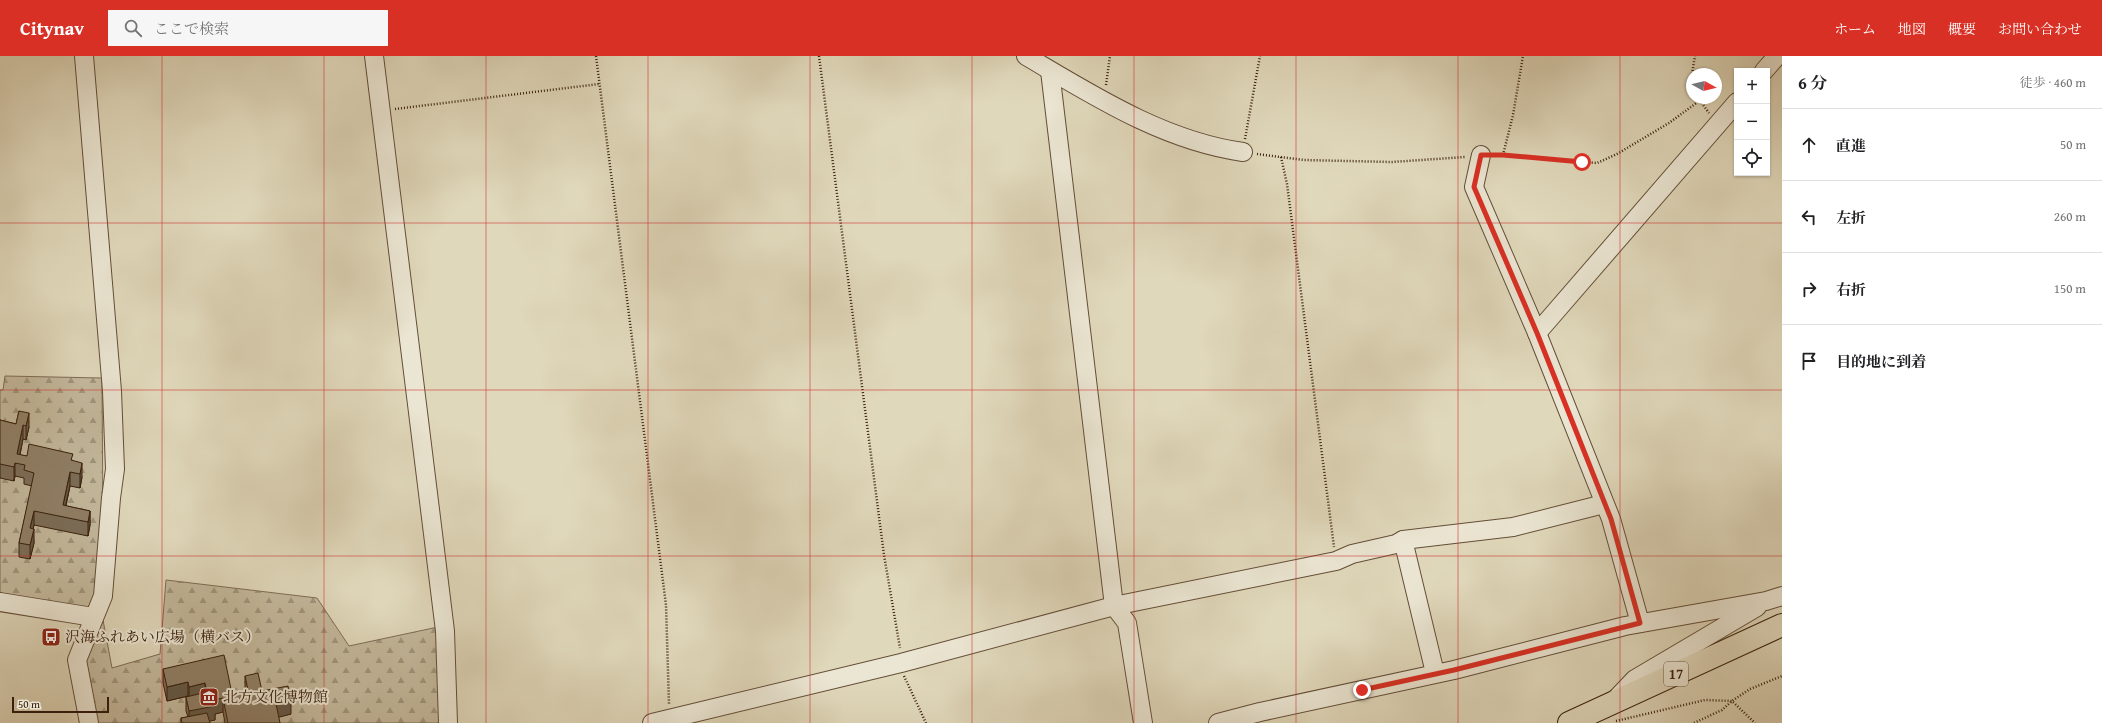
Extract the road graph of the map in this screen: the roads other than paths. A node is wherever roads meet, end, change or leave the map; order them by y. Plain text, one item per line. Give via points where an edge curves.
1 (84, 56) edge
2 (374, 56) edge
3 (1026, 56) edge
4 (1777, 56) edge
5 (1767, 68) edge
6 (1050, 71) junction
7 (1735, 104) edge
8 (1243, 152) road end
9 (1481, 155) road end
10 (1537, 333) junction
11 (1604, 504) junction
12 (1404, 540) junction
13 (1774, 599) edge
14 (0, 602) edge
15 (1114, 606) junction
16 (93, 617) junction
17 (1640, 623) junction
18 (1782, 625) edge
19 (1434, 673) junction
20 (1610, 714) edge
21 (1260, 718) edge
22 (89, 723) edge
23 (448, 723) edge
24 (652, 723) edge
25 (1143, 723) edge
26 (1218, 723) edge
27 (1569, 723) edge

1 - 16 street via 112,391 115,469 110,498 103,596
2 - 23 street via 445,631
3 - 6 street
4 - 5 street
6 - 8 street via 1129,115 1181,137 1217,148
6 - 15 street
7 - 10 street
9 - 10 street via 1474,187
10 - 11 street
11 - 12 street via 1513,527
11 - 17 street via 1611,519
12 - 15 street via 1336,561
12 - 19 street
13 - 17 street
13 - 20 street via 1634,679
14 - 16 street
15 - 24 street via 901,663
15 - 25 street via 1127,623
16 - 22 street via 77,660
17 - 19 street
18 - 20 main road, 17
19 - 21 street
20 - 27 main road, 17
21 - 26 street

